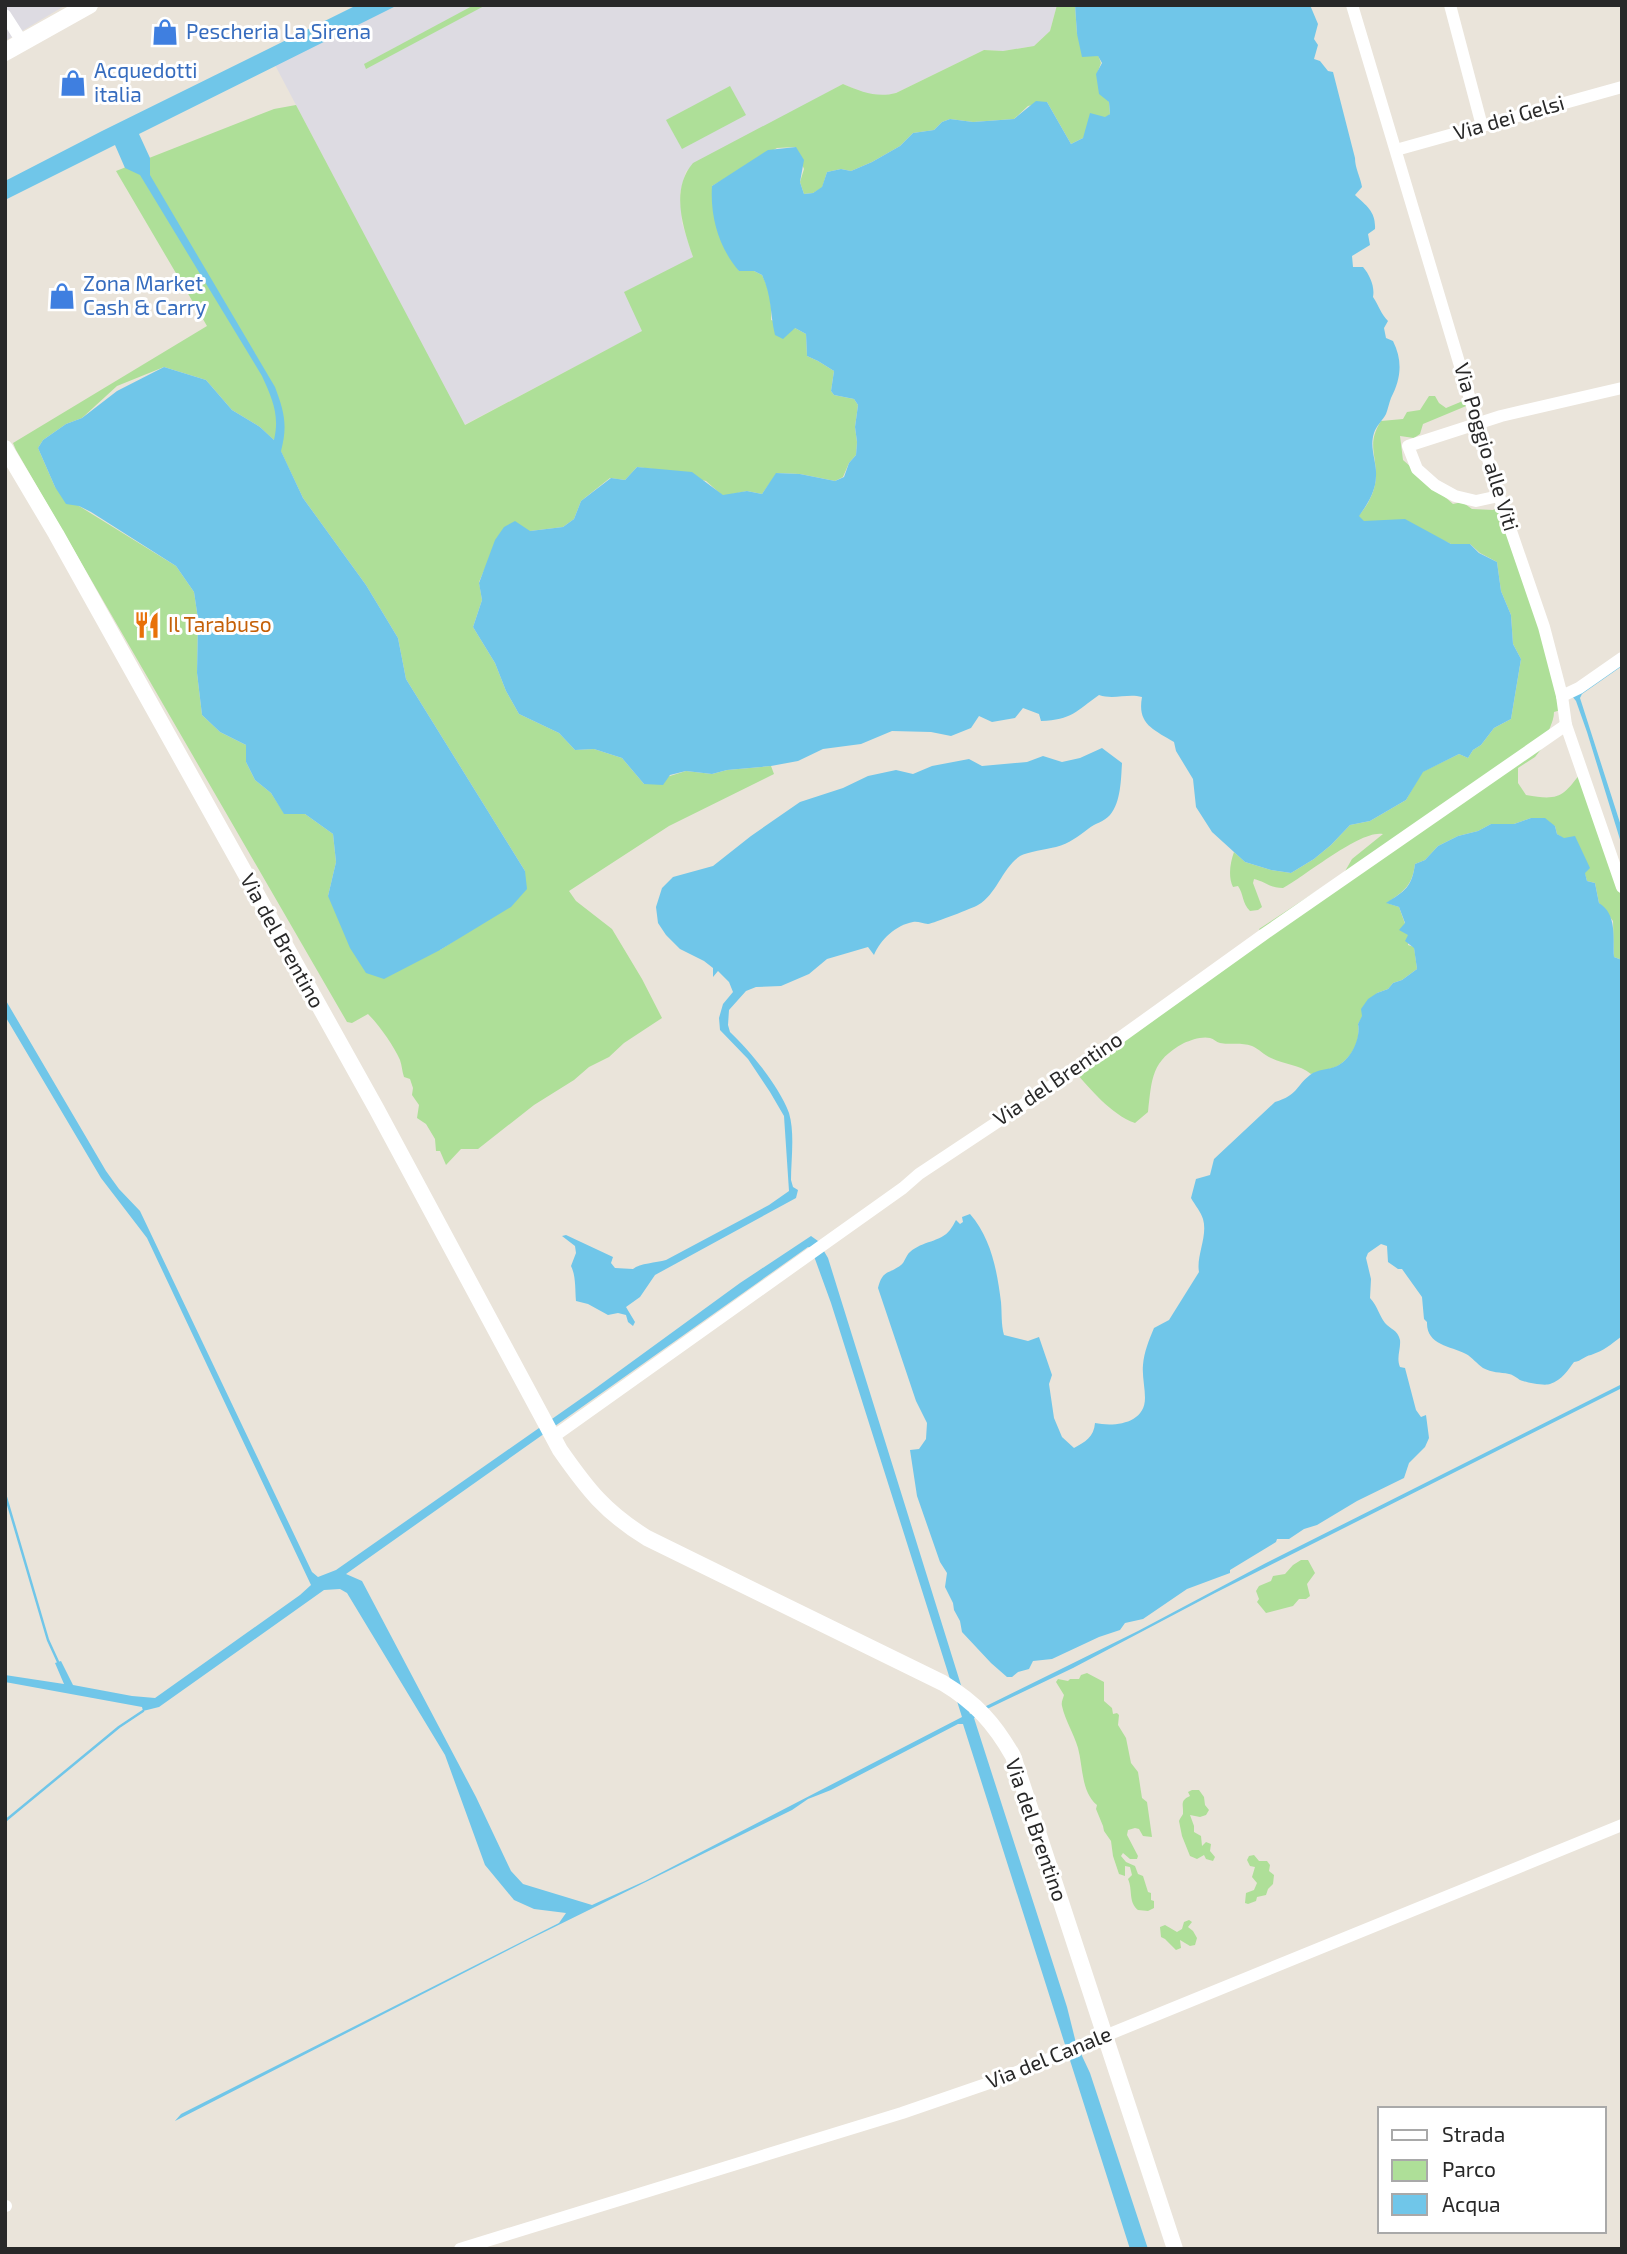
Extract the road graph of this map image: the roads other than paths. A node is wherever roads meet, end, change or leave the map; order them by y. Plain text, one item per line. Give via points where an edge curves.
1 (89, 5) edge
2 (1352, 5) edge
3 (1450, 5) edge
4 (5, 15) edge
5 (23, 43) junction
6 (5, 52) edge
7 (1622, 87) edge
8 (1482, 126) junction
9 (1396, 150) junction
10 (1622, 388) edge
11 (1477, 423) junction
12 (5, 448) edge
13 (1499, 496) junction
14 (1622, 658) edge
15 (1562, 696) junction
16 (1566, 725) junction
17 (1622, 887) edge
18 (549, 1430) junction
19 (1622, 1825) edge
20 (1105, 2036) junction
21 (460, 2249) edge
22 (1175, 2249) edge

1 - 5 main road
2 - 9 street, Via Poggio alle Viti
3 - 8 street
4 - 5 street
5 - 6 main road
7 - 8 street, Via dei Gelsi
8 - 9 street, Via dei Gelsi
9 - 11 street, Via Poggio alle Viti
10 - 11 street
11 - 13 street, Via Poggio alle Viti
11 - 13 street via 1408,446 1417,469 1455,496 1476,501
12 - 18 street, Via del Brentino via 356,1073
13 - 15 street, Via Poggio alle Viti via 1544,627
14 - 15 street
15 - 16 street, Via Poggio alle Viti
16 - 17 street, Via Poggio alle Viti
16 - 18 street, Via del Brentino via 807,1256
18 - 20 street, Via del Brentino via 587,1489 619,1520 943,1683 966,1697 997,1728 1013,1756
19 - 20 street, Via del Canale
20 - 21 street, Via del Canale via 902,2113
20 - 22 street, Via del Brentino

